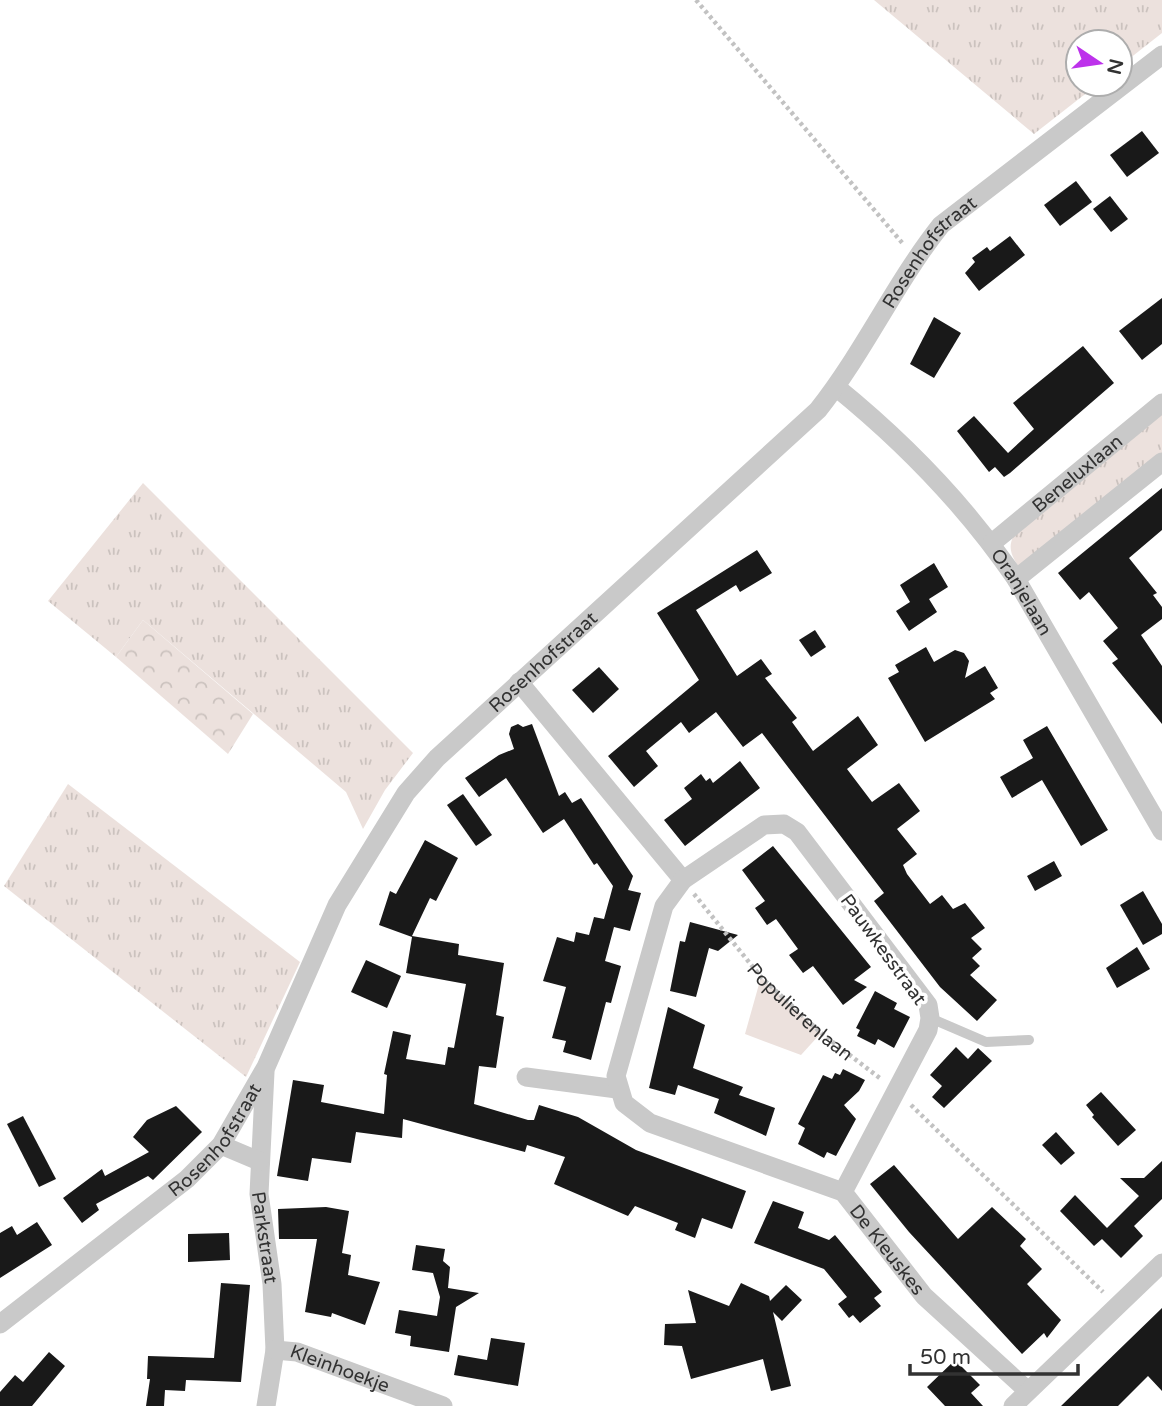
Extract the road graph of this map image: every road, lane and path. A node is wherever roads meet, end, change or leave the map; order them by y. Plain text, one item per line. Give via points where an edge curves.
1 (696, 0) edge
2 (1162, 55) edge
3 (916, 256) junction
4 (836, 387) junction
5 (1162, 403) edge
6 (1162, 462) edge
7 (992, 543) junction
8 (1016, 579) junction
9 (519, 682) junction
10 (1156, 806) edge
11 (1162, 831) edge
12 (683, 880) junction
13 (930, 1018) junction
14 (1028, 1041) dead end
15 (265, 1068) junction
16 (526, 1077) dead end
17 (617, 1090) junction
18 (896, 1090) junction
19 (221, 1145) junction
20 (259, 1161) junction
21 (843, 1192) junction
22 (1162, 1263) edge
23 (1118, 1307) junction
24 (0, 1324) edge
25 (275, 1350) junction
26 (1028, 1391) junction
27 (266, 1406) edge
28 (443, 1406) edge
29 (1013, 1406) edge

1 - 3 path
2 - 3 street, Rosenhofstraat via 969,201 941,225
3 - 4 street, Rosenhofstraat
4 - 7 street, Oranjelaan via 926,467
4 - 9 street, Rosenhofstraat via 818,410
5 - 7 street, Beneluxlaan
6 - 8 street
7 - 8 street, Oranjelaan
8 - 10 street, Oranjelaan
9 - 12 street
9 - 15 street, Rosenhofstraat via 437,758 406,793 377,837 337,905
10 - 11 street, Oranjelaan
12 - 13 street, Pauwkesstraat via 764,825 783,824 797,832 920,994
12 - 17 street via 664,906 616,1076
12 - 18 path, Populierenlaan via 761,977 821,1034
13 - 14 lane via 986,1042
13 - 18 street, Pauwkesstraat
15 - 19 street, Rosenhofstraat
15 - 20 street, Parkstraat
16 - 17 street
17 - 21 street, De Kleuskes via 624,1103 650,1122
18 - 21 street, Pauwkesstraat
18 - 23 path, Populierenlaan
19 - 20 street
19 - 24 street, Rosenhofstraat via 187,1178
20 - 25 street, Parkstraat
21 - 26 street, De Kleuskes via 924,1296
22 - 23 street
23 - 26 street
25 - 27 street, Parkstraat
25 - 28 street, Kleinhoekje via 297,1352
26 - 29 street

